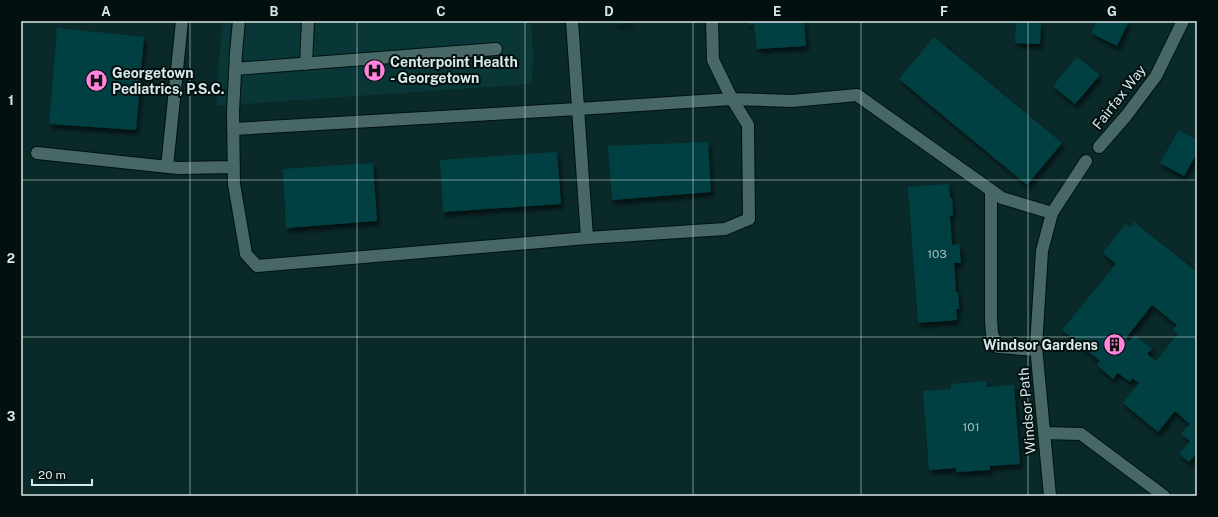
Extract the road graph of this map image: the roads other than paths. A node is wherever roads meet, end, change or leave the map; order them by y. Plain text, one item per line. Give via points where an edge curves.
1 (182, 21) edge
2 (239, 21) edge
3 (308, 21) edge
4 (572, 21) edge
5 (712, 21) edge
6 (1182, 21) edge
7 (496, 49) dead end
8 (306, 64) junction
9 (235, 69) junction
10 (732, 99) junction
11 (578, 109) junction
12 (234, 129) junction
13 (1098, 147) dead end
14 (37, 153) dead end
15 (1086, 161) dead end
16 (167, 166) junction
17 (234, 167) junction
18 (991, 190) junction
19 (1052, 213) junction
20 (587, 238) junction
21 (1036, 350) junction
22 (1044, 433) junction
23 (1050, 496) edge
24 (1164, 496) edge

1 - 16 street
2 - 9 street
3 - 8 street
4 - 11 street
5 - 10 street via 714,60
6 - 13 street, Fairfax Way via 1156,76 1126,116
7 - 8 street
8 - 9 street
9 - 12 street
10 - 11 street
10 - 18 street via 792,101 857,95
10 - 20 street via 748,125 749,219 725,229
11 - 12 street
11 - 20 street
12 - 17 street
14 - 16 street
15 - 19 street
16 - 17 street
17 - 20 street via 234,184 246,254 257,266
18 - 19 street via 1002,198
18 - 21 street via 992,334 998,347
19 - 21 street, Windsor Path via 1042,251
21 - 22 street, Windsor Path
22 - 23 street, Windsor Path
22 - 24 street via 1081,434

